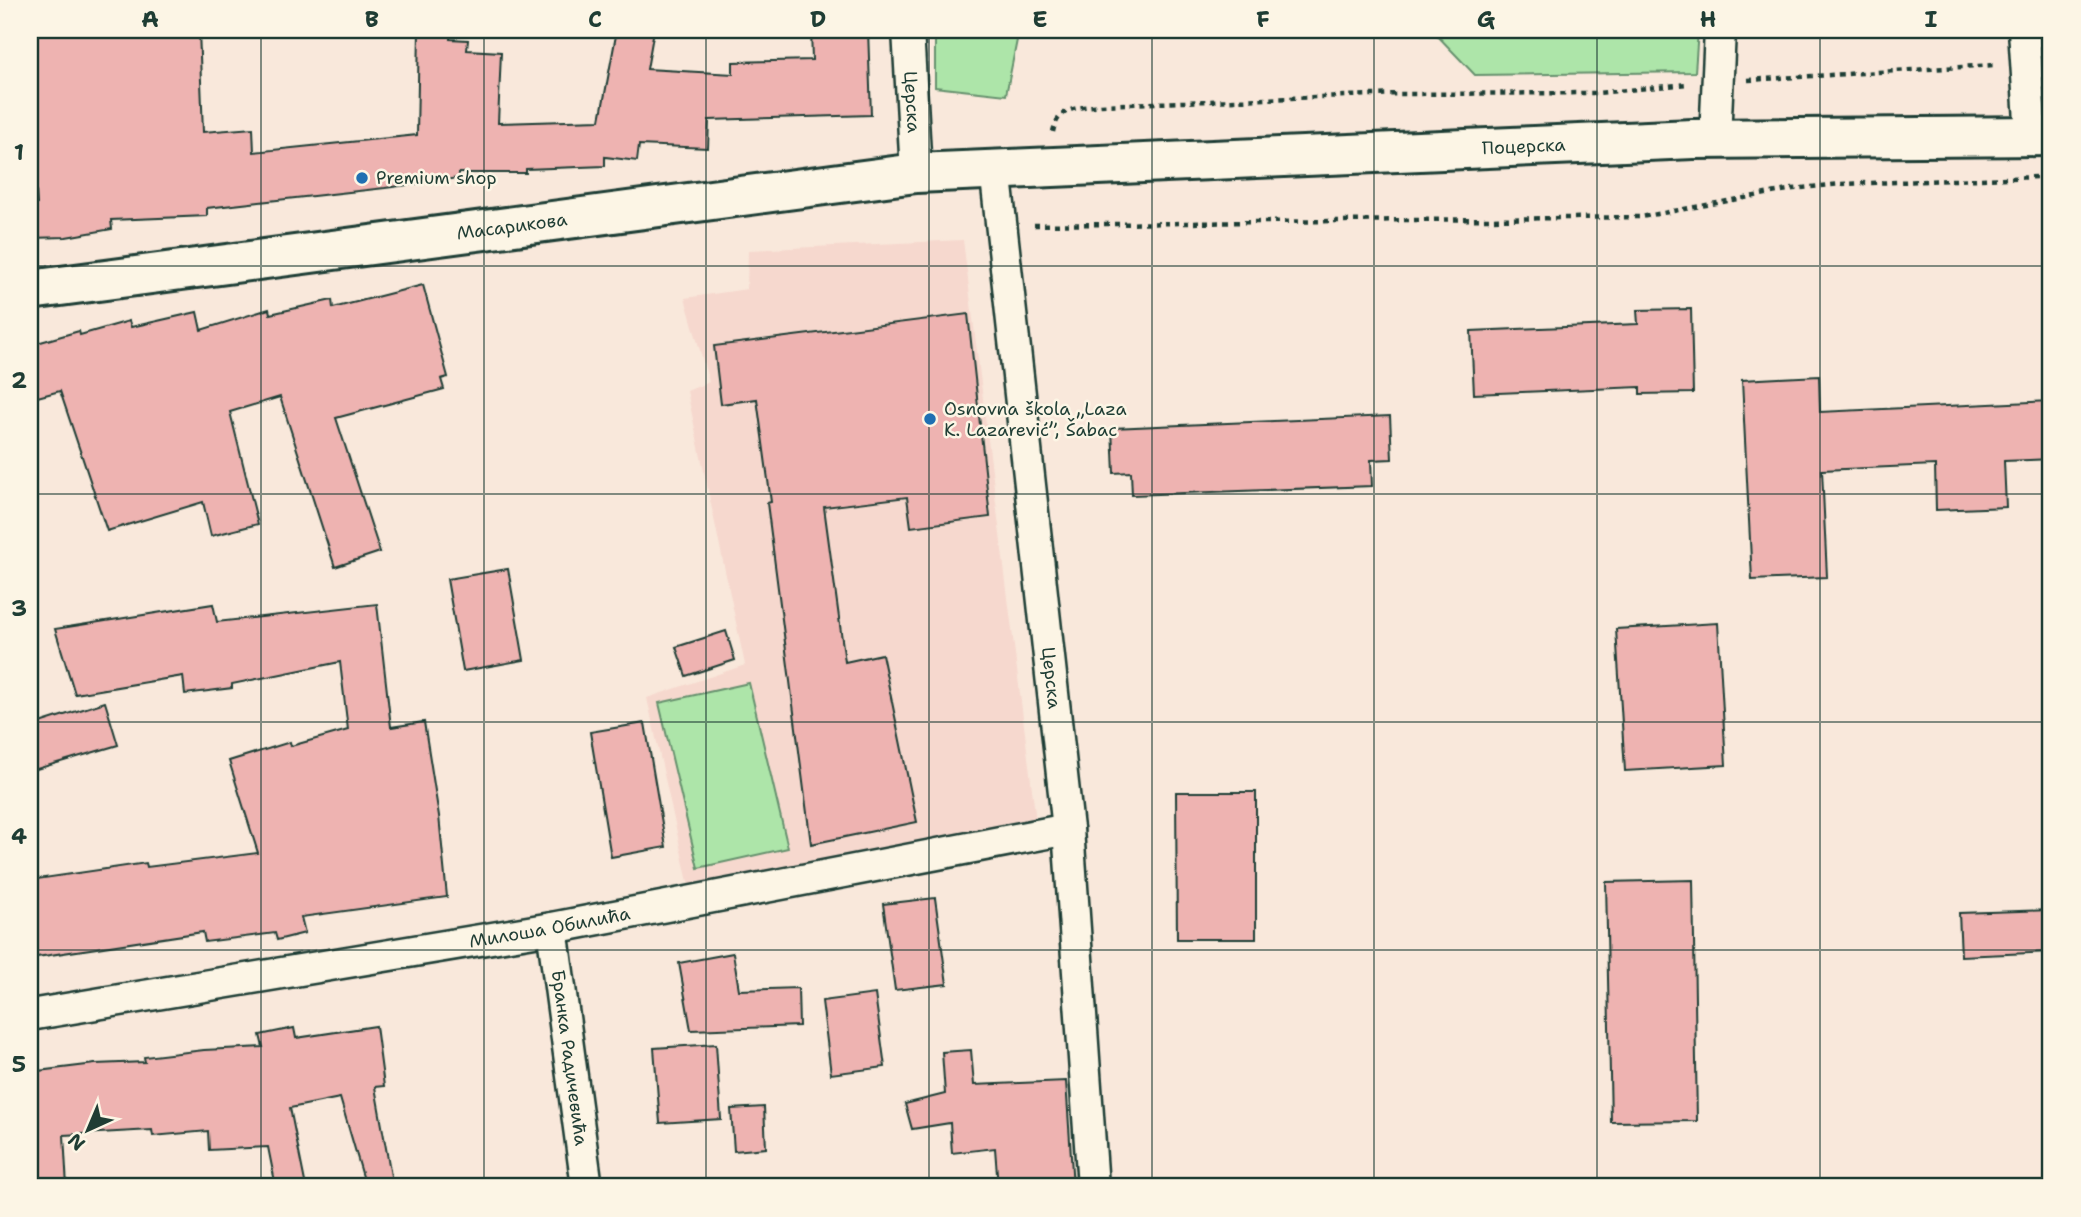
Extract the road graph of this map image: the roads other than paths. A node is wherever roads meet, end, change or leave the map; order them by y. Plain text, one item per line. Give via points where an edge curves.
1 (908, 30) edge
2 (1720, 30) edge
3 (2024, 30) edge
4 (2041, 136) edge
5 (1715, 139) junction
6 (995, 168) junction
7 (916, 173) junction
8 (30, 290) edge
9 (1068, 829) junction
10 (552, 928) junction
11 (30, 1015) edge
12 (587, 1187) edge
13 (1093, 1187) edge

1 - 7 street, Церска
2 - 5 street
3 - 4 street
4 - 5 main road, Поцерска
5 - 6 main road, Поцерска
6 - 7 main road, Масарикова
6 - 9 street, Церска
7 - 8 main road, Масарикова
9 - 10 street, Милоша Обилића
9 - 13 street, Церска
10 - 11 street, Милоша Обилића
10 - 12 street, Бранка Радичевића

